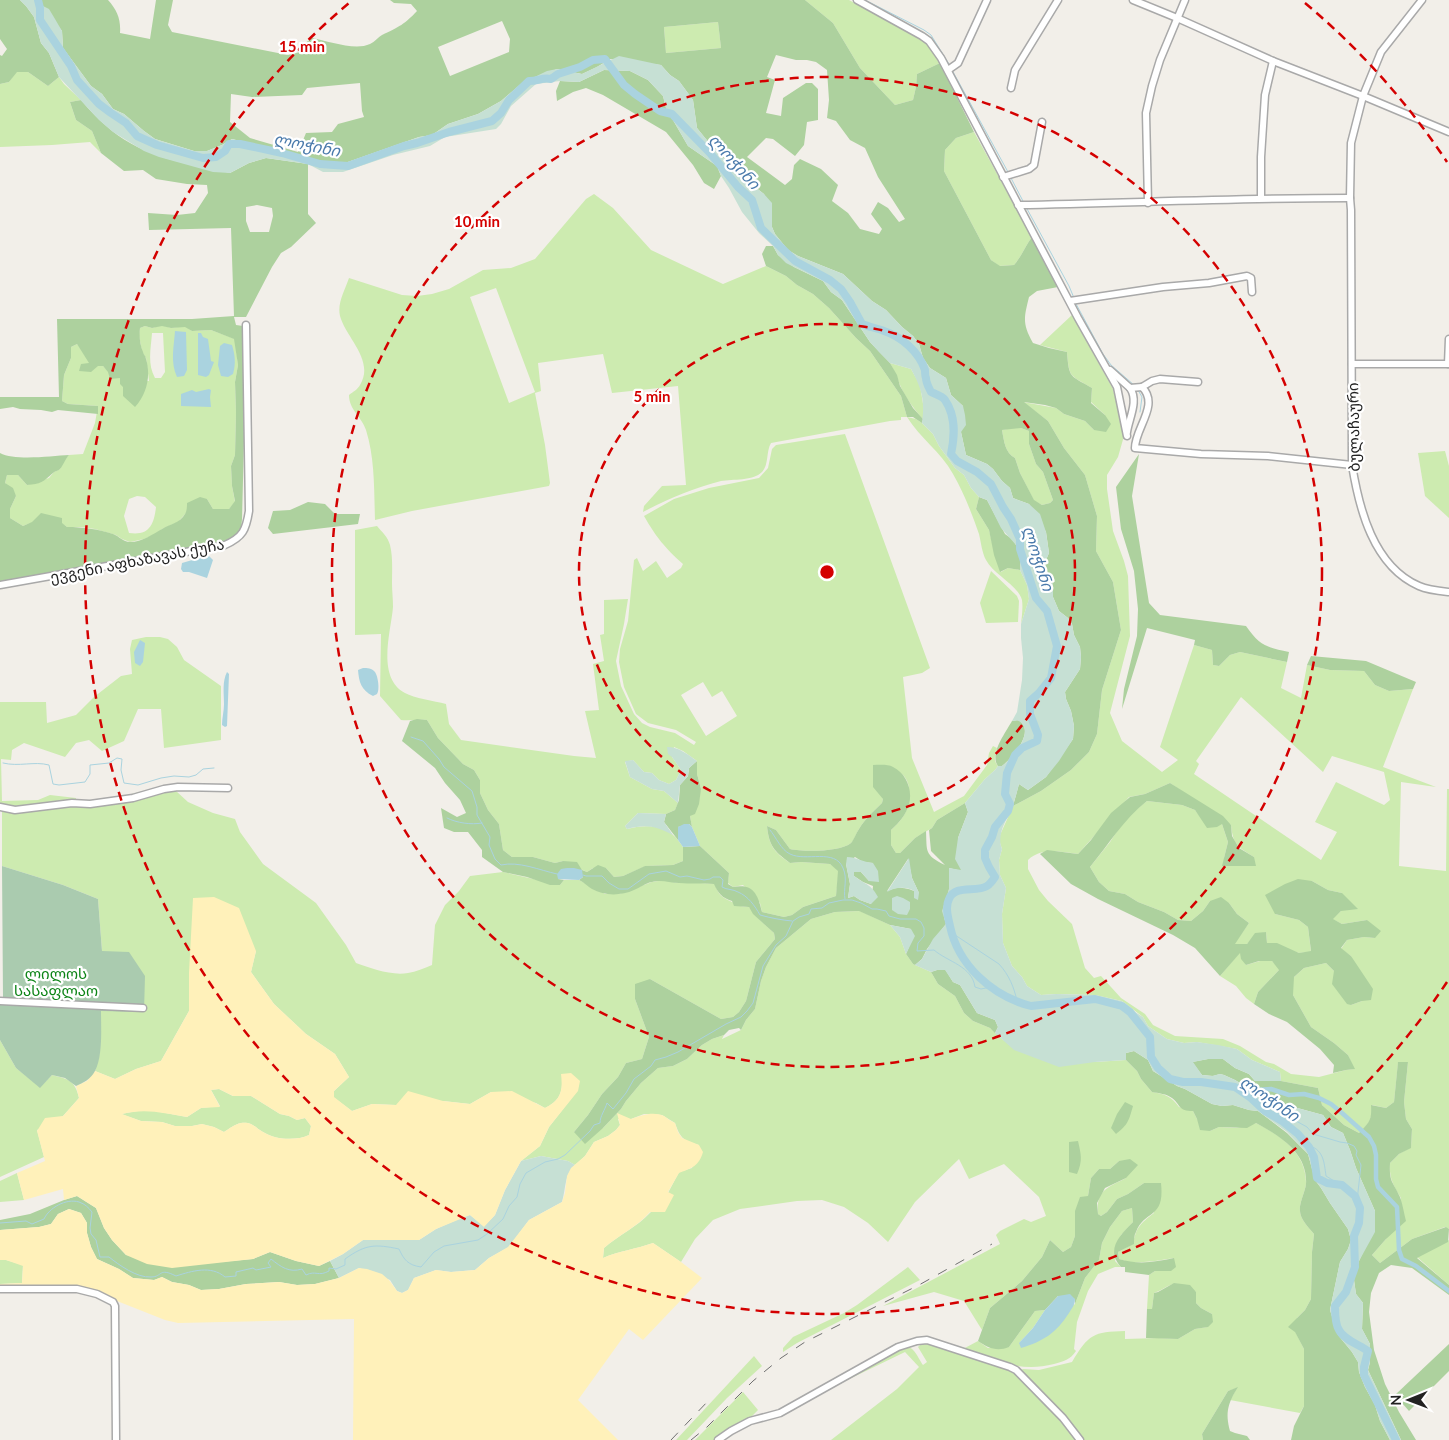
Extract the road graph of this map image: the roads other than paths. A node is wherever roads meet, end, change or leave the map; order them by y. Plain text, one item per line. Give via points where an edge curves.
1 (857, 0) edge
2 (986, 0) edge
3 (1058, 0) edge
4 (1132, 0) edge
5 (1185, 0) edge
6 (1422, 0) edge
7 (1177, 18) junction
8 (1272, 61) junction
9 (948, 70) junction
10 (1010, 88) dead end
11 (1363, 96) junction
12 (1042, 122) dead end
13 (1449, 132) edge
14 (1003, 177) junction
15 (1261, 198) junction
16 (1350, 198) junction
17 (1148, 203) junction
18 (1018, 205) junction
19 (1252, 292) dead end
20 (1070, 301) junction
21 (246, 325) dead end
22 (1449, 339) edge
23 (1105, 364) junction
24 (1352, 364) junction
25 (1449, 364) edge
26 (1198, 382) dead end
27 (1142, 387) junction
28 (1130, 388) junction
29 (1352, 465) junction
30 (0, 585) edge
31 (1449, 592) edge
32 (228, 788) dead end
33 (0, 807) edge
34 (0, 1001) edge
35 (143, 1008) dead end
36 (0, 1289) edge
37 (116, 1440) edge
38 (718, 1440) edge
39 (1080, 1440) edge

1 - 9 street via 922,36
2 - 9 street via 958,63
3 - 10 street via 1015,70
4 - 7 street
5 - 7 street
6 - 11 street, ბულაჩაური via 1381,52
7 - 8 street
7 - 17 street via 1160,60 1146,113
8 - 11 street
8 - 15 street via 1265,94
9 - 14 street
11 - 13 street
11 - 16 street, ბულაჩაური via 1351,143
12 - 14 street via 1034,165
14 - 18 street
15 - 16 street
15 - 17 street
16 - 24 street, ბულაჩაური
17 - 18 street
18 - 20 street
19 - 20 street via 1247,276
20 - 23 street
21 - 30 street, ევგენი აფხაზავას ქუჩა via 249,511 242,534 224,545
22 - 25 street
23 - 28 street
23 - 28 street via 1117,387 1127,436 1134,399
24 - 25 street
24 - 29 street, ბულაჩაური
26 - 27 street via 1160,379
27 - 28 street
27 - 29 street via 1148,406 1135,448
29 - 31 street, ბულაჩაური via 1366,525 1388,562 1418,586
32 - 33 street via 178,787 90,804 15,810
34 - 35 street
36 - 37 street via 77,1289 113,1302
38 - 39 street via 750,1420 780,1413 898,1347 927,1340 1016,1370

